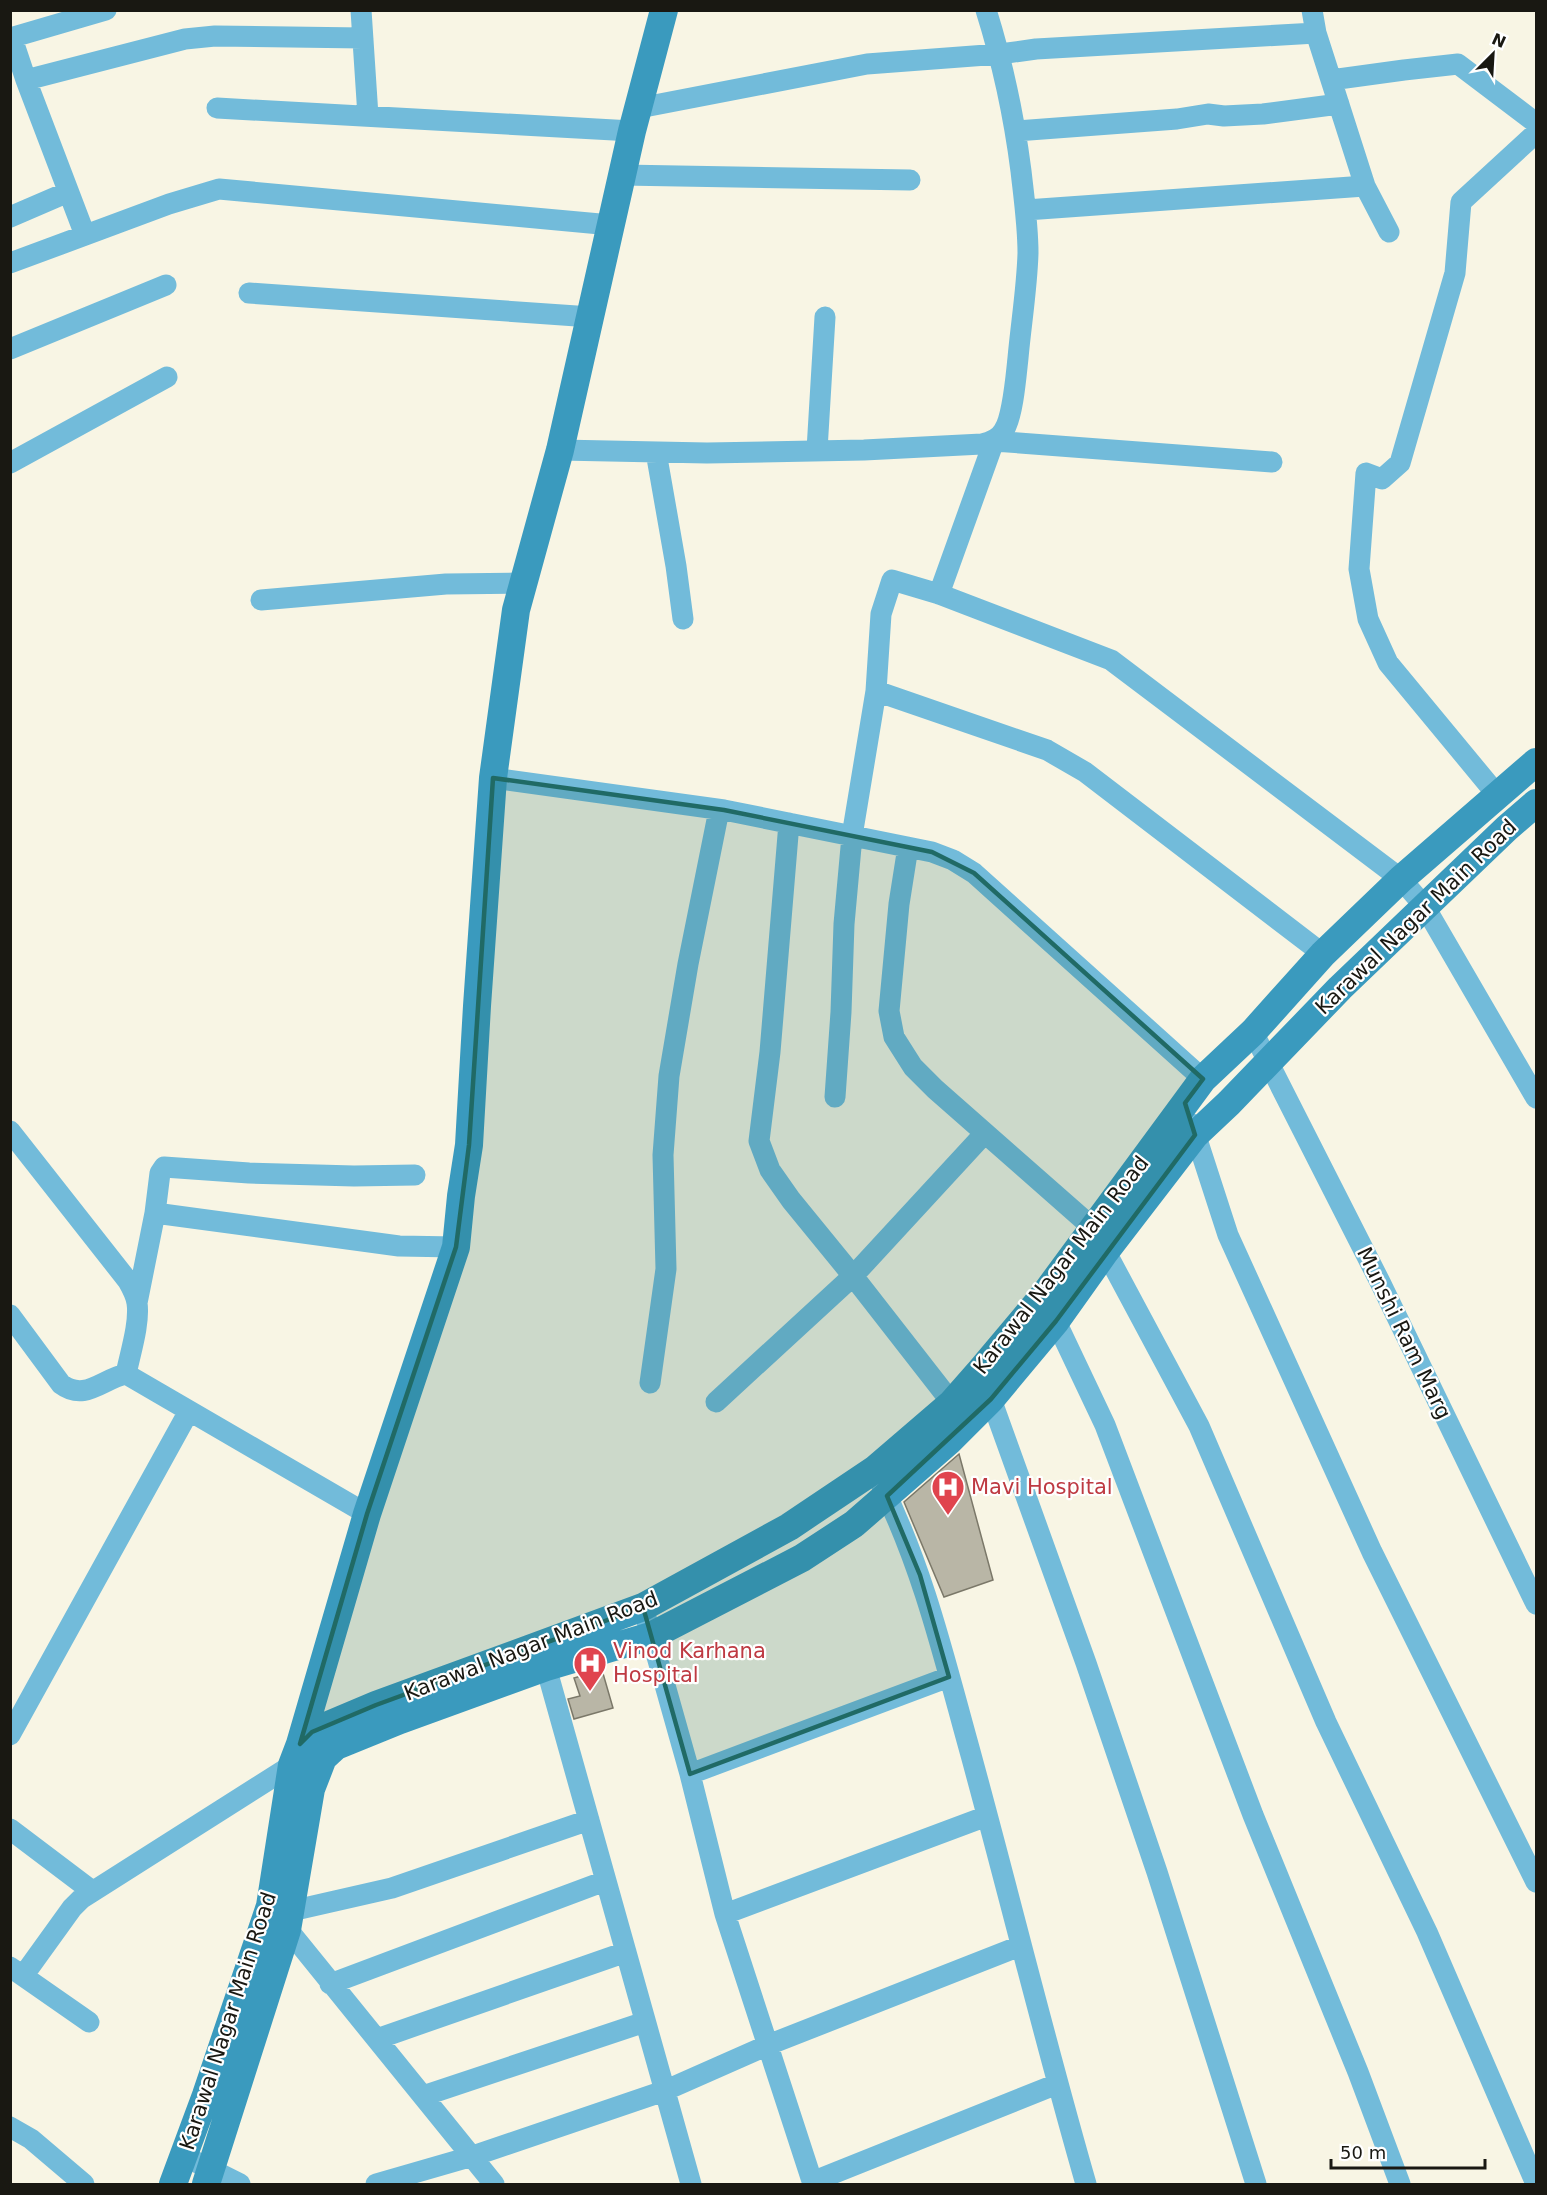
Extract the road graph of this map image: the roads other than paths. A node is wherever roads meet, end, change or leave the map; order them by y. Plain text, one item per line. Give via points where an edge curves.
1 (106, 10) edge
2 (361, 10) edge
3 (664, 10) edge
4 (986, 10) edge
5 (1312, 10) edge
6 (1316, 33) junction
7 (11, 38) edge
8 (363, 38) junction
9 (1000, 54) junction
10 (27, 80) junction
11 (1331, 80) junction
12 (1339, 104) junction
13 (217, 108) dead end
14 (368, 116) junction
15 (636, 120) junction
16 (1536, 123) edge
17 (1016, 131) junction
18 (1536, 133) edge
19 (622, 176) junction
20 (909, 180) dead end
21 (1365, 186) junction
22 (68, 192) junction
23 (1026, 210) junction
24 (10, 217) edge
25 (611, 225) junction
26 (1389, 232) dead end
27 (85, 235) junction
28 (10, 263) edge
29 (166, 285) dead end
30 (249, 293) dead end
31 (591, 317) junction
32 (825, 317) dead end
33 (10, 349) edge
34 (166, 377) dead end
35 (994, 441) junction
36 (560, 450) junction
37 (817, 450) junction
38 (656, 452) junction
39 (1272, 462) dead end
40 (10, 463) edge
41 (522, 583) junction
42 (939, 594) junction
43 (261, 600) dead end
44 (683, 619) dead end
45 (876, 691) junction
46 (1536, 762) edge
47 (493, 778) junction
48 (1498, 796) junction
49 (1536, 803) edge
50 (719, 810) junction
51 (789, 823) junction
52 (852, 836) junction
53 (908, 847) junction
54 (1401, 879) junction
55 (1425, 907) junction
56 (1323, 954) junction
57 (1252, 1032) junction
58 (1268, 1063) junction
59 (1203, 1079) junction
60 (835, 1097) dead end
61 (1536, 1098) edge
62 (1185, 1103) junction
63 (10, 1131) edge
64 (985, 1133) junction
65 (1195, 1135) junction
66 (416, 1175) dead end
67 (155, 1214) junction
68 (1099, 1240) junction
69 (456, 1247) junction
70 (853, 1276) junction
71 (1044, 1295) junction
72 (137, 1303) junction
73 (10, 1315) edge
74 (1056, 1321) junction
75 (126, 1374) junction
76 (650, 1383) dead end
77 (983, 1388) junction
78 (716, 1402) dead end
79 (952, 1403) junction
80 (189, 1411) junction
81 (874, 1470) junction
82 (887, 1496) junction
83 (367, 1514) junction
84 (1536, 1604) edge
85 (643, 1607) junction
86 (651, 1636) junction
87 (546, 1667) junction
88 (949, 1677) junction
89 (10, 1735) edge
90 (308, 1760) junction
91 (690, 1774) junction
92 (987, 1816) junction
93 (589, 1820) junction
94 (10, 1829) edge
95 (606, 1881) junction
96 (1536, 1882) edge
97 (92, 1891) junction
98 (725, 1914) junction
99 (283, 1916) junction
100 (1020, 1946) junction
101 (626, 1952) junction
102 (17, 1972) edge
103 (330, 1984) junction
104 (89, 2022) dead end
105 (645, 2022) junction
106 (376, 2039) junction
107 (768, 2045) junction
108 (1057, 2084) junction
109 (664, 2091) junction
110 (423, 2096) junction
111 (10, 2127) edge
112 (184, 2156) junction
113 (473, 2156) junction
114 (209, 2177) edge
115 (813, 2183) edge
116 (84, 2184) edge
117 (173, 2184) edge
118 (240, 2184) edge
119 (376, 2184) edge
120 (494, 2184) edge
121 (691, 2184) edge
122 (1086, 2184) edge
123 (1256, 2184) edge
124 (1400, 2184) edge
125 (1536, 2184) edge

1 - 7 street
2 - 8 street
3 - 15 street
4 - 9 street
5 - 6 street
6 - 9 street
6 - 11 street
7 - 10 street
8 - 10 street via 185,39
8 - 14 street
9 - 15 street via 867,64
9 - 17 street
10 - 22 street
11 - 12 street
11 - 16 street via 1458,64
12 - 17 street via 1263,114 1208,114
12 - 21 street
13 - 14 street
14 - 15 street
15 - 19 street
17 - 23 street
18 - 48 street via 1461,202 1455,273 1400,463 1382,479 1366,473 1359,569 1368,619 1388,663
19 - 20 street
19 - 25 street
21 - 23 street
21 - 26 street
22 - 24 street
22 - 27 street
23 - 35 street via 1028,253 1017,372 1009,420
25 - 27 street via 219,189
25 - 31 street
27 - 28 street
29 - 33 street
30 - 31 street
31 - 36 street
32 - 37 street
34 - 40 street
35 - 37 street
35 - 39 street
35 - 42 street
36 - 38 street
36 - 41 street
37 - 38 street
38 - 44 street
41 - 43 street via 446,584
41 - 47 street
42 - 45 street via 892,580 880,614
42 - 54 street via 1111,660
45 - 52 street
45 - 56 street via 1047,750 1086,772
46 - 48 street, Karawal Nagar Main Road
47 - 50 street
47 - 69 street via 469,1145
48 - 54 street, Karawal Nagar Main Road
49 - 55 street, Karawal Nagar Main Road
50 - 51 street
50 - 76 street via 669,1076 663,1155 666,1269
51 - 52 street
51 - 70 street via 759,1141 770,1170
52 - 53 street
52 - 60 street
53 - 59 street via 953,860 974,873
53 - 64 street via 889,1011 894,1037 913,1067
54 - 55 street
54 - 56 street, Karawal Nagar Main Road
55 - 58 street, Karawal Nagar Main Road
55 - 61 street
56 - 57 street, Karawal Nagar Main Road
57 - 58 street, Munshi Ram Marg
57 - 59 street, Karawal Nagar Main Road
58 - 65 street, Karawal Nagar Main Road
58 - 84 street, Munshi Ram Marg via 1380,1282
59 - 62 street, Karawal Nagar Main Road
62 - 65 street
62 - 68 street, Karawal Nagar Main Road
63 - 72 street via 128,1281
64 - 68 street
64 - 70 street
65 - 68 street, Karawal Nagar Main Road
65 - 96 street via 1228,1236 1367,1541
66 - 67 street via 249,1173 164,1167
67 - 69 street via 399,1246
67 - 72 street
68 - 71 street, Karawal Nagar Main Road
68 - 74 street, Karawal Nagar Main Road
68 - 125 street via 1199,1426 1326,1722 1427,1932
69 - 83 street
70 - 78 street
70 - 79 street
71 - 74 street
71 - 77 street, Karawal Nagar Main Road
72 - 75 street
73 - 75 street via 69,1391 78,1393
74 - 77 street, Karawal Nagar Main Road
74 - 124 street via 1105,1425 1248,1804
75 - 80 street
77 - 79 street, Karawal Nagar Main Road
77 - 82 street, Karawal Nagar Main Road via 948,1442
77 - 123 street via 1090,1674
79 - 81 street, Karawal Nagar Main Road
80 - 83 street
80 - 89 street
81 - 82 street
81 - 85 street, Karawal Nagar Main Road via 789,1527
82 - 86 street, Karawal Nagar Main Road via 854,1524 802,1558
82 - 88 street via 920,1575
83 - 90 street
85 - 86 street
85 - 90 street, Karawal Nagar Main Road via 312,1732
86 - 87 street, Karawal Nagar Main Road
86 - 91 street
87 - 90 street, Karawal Nagar Main Road via 400,1720
87 - 93 street
88 - 91 street
88 - 92 street
90 - 97 street
90 - 99 street, Karawal Nagar Main Road
91 - 98 street
92 - 98 street
92 - 100 street
93 - 95 street
93 - 99 street via 392,1888
94 - 97 street
95 - 101 street
95 - 103 street
97 - 102 street via 72,1908
98 - 107 street
99 - 103 street
99 - 112 street, Karawal Nagar Main Road
99 - 114 street, Karawal Nagar Main Road
100 - 107 street
100 - 108 street
101 - 105 street
101 - 106 street
102 - 104 street
103 - 106 street
105 - 109 street
105 - 110 street
106 - 110 street
107 - 109 street
107 - 115 street
108 - 115 street
108 - 122 street
109 - 113 street
109 - 121 street
110 - 113 street
111 - 116 street via 31,2139
112 - 114 street
112 - 117 street, Karawal Nagar Main Road
113 - 119 street
113 - 120 street
114 - 118 street

